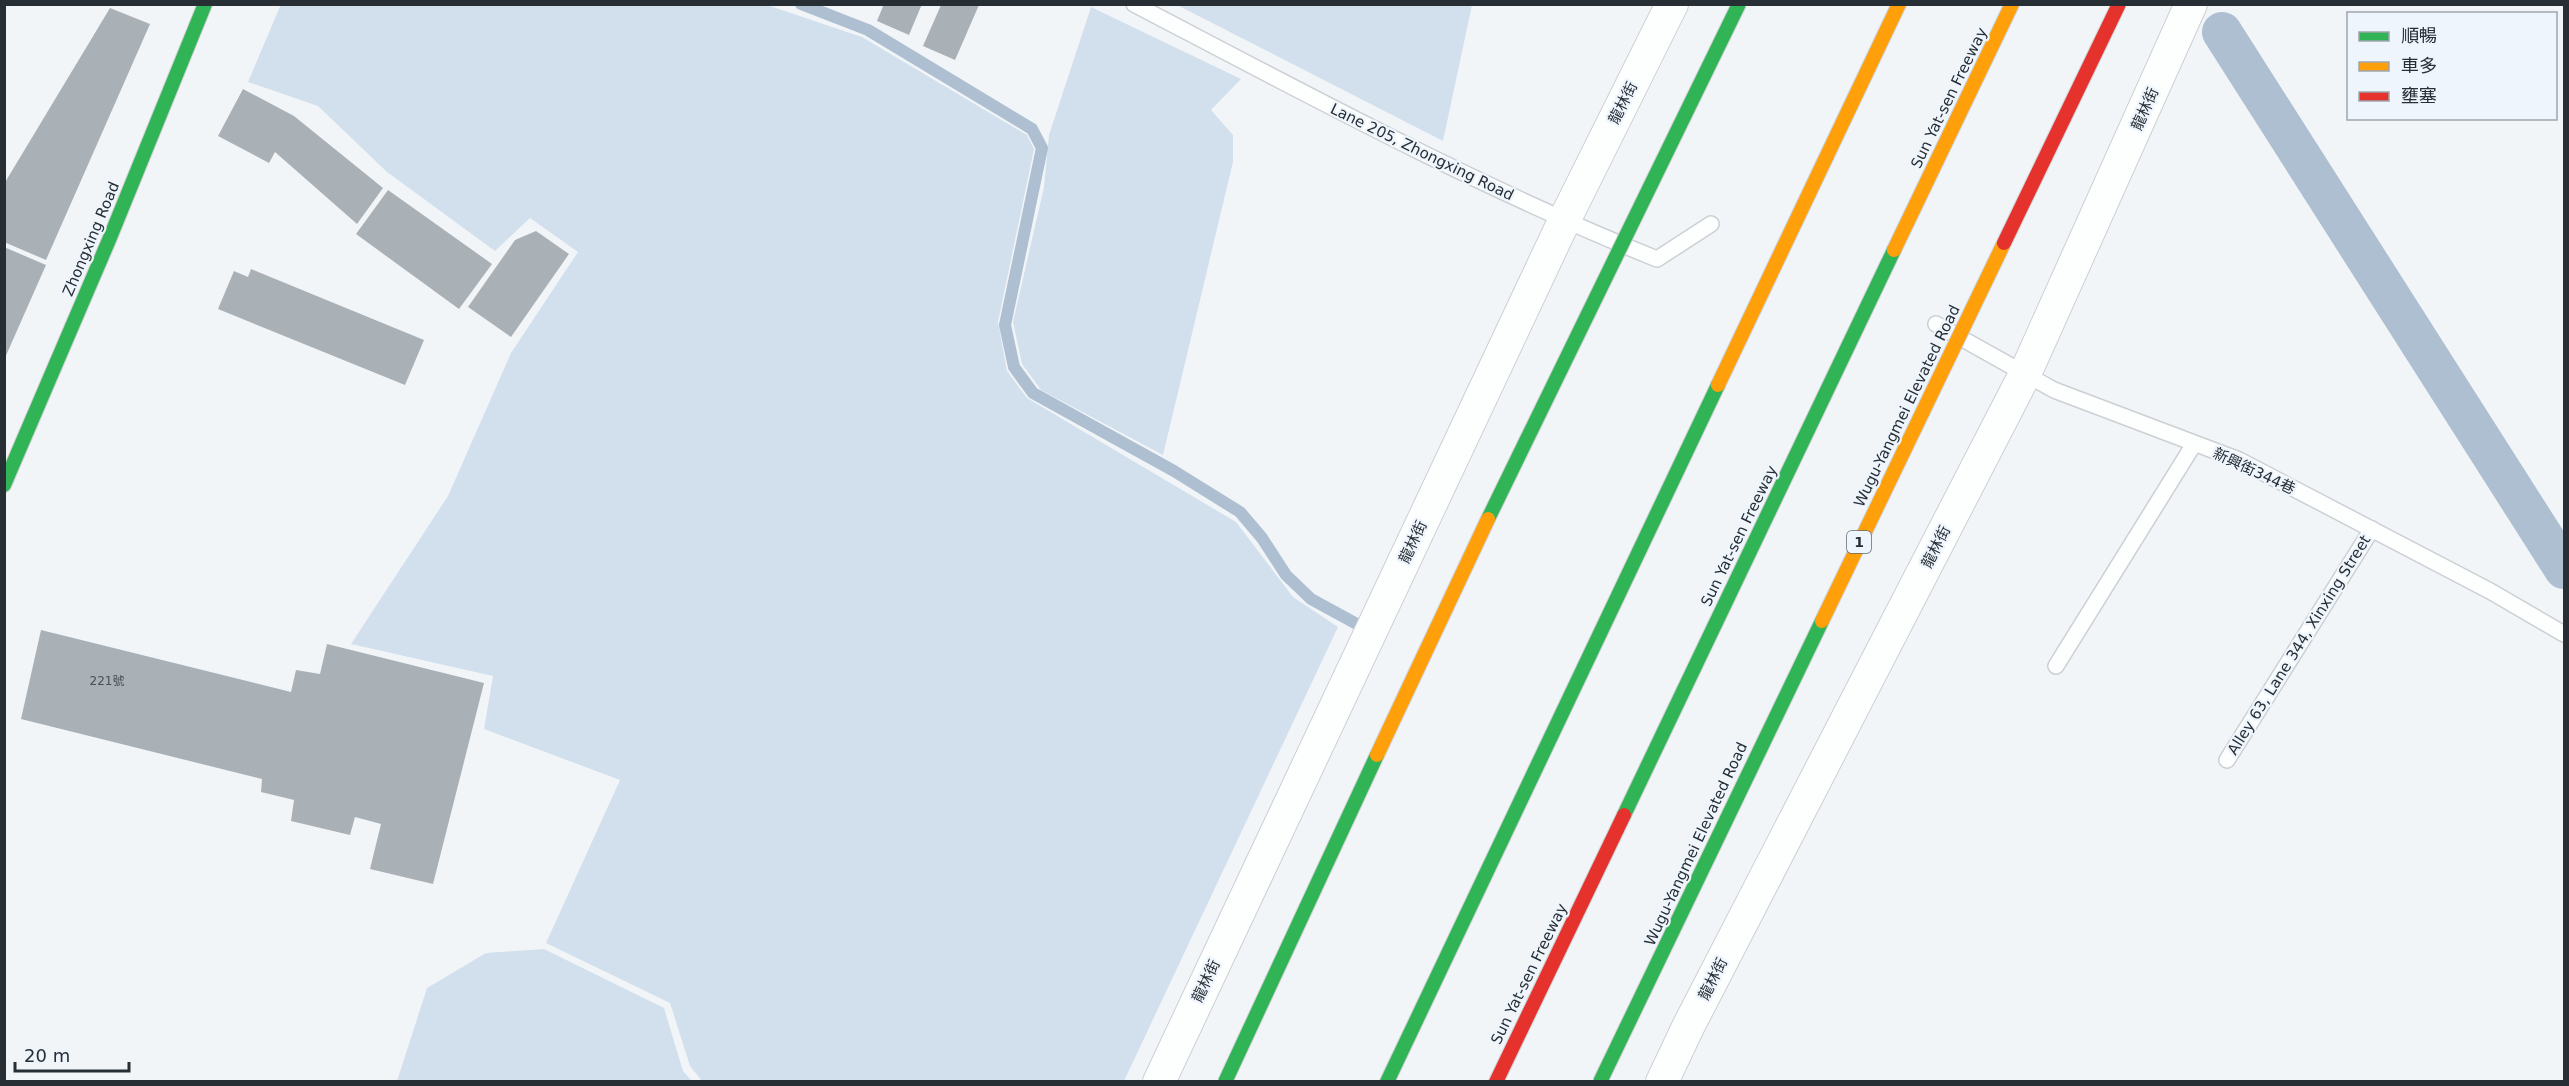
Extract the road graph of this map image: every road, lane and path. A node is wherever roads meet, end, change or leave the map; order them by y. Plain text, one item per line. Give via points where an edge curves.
1 (205, 4) edge
2 (1134, 4) edge
3 (1672, 4) edge
4 (1739, 4) edge
5 (1899, 4) edge
6 (2012, 4) edge
7 (2119, 4) edge
8 (2191, 4) edge
9 (1564, 221) junction
10 (1712, 224) dead end
11 (1936, 324) dead end
12 (2025, 374) junction
13 (2194, 444) junction
14 (4, 485) edge
15 (2372, 529) junction
16 (2565, 634) edge
17 (2056, 666) dead end
18 (2227, 760) dead end
19 (1159, 1082) edge
20 (1225, 1082) edge
21 (1387, 1082) edge
22 (1496, 1082) edge
23 (1600, 1082) edge
24 (1662, 1082) edge

1 - 14 main road, Zhongxing Road
2 - 9 lane, Lane 205, Zhongxing Road via 1392,139
3 - 9 street, 龍林街
4 - 20 main road, bridge via 1472,552
5 - 21 main road
6 - 22 main road, Sun Yat-sen Freeway
7 - 23 main road, Wugu-Yangmei Elevated Road / 1, bridge
8 - 12 street, 龍林街
9 - 10 lane, Lane 205, Zhongxing Road via 1656,259
9 - 19 street, 龍林街
11 - 12 lane, 新興街344巷
12 - 13 lane, 新興街344巷 via 2054,390
12 - 24 street, 龍林街
13 - 15 lane, 新興街344巷 via 2239,460
13 - 17 lane
15 - 16 lane, 新興街344巷
15 - 18 lane, Alley 63, Lane 344, Xinxing Street

